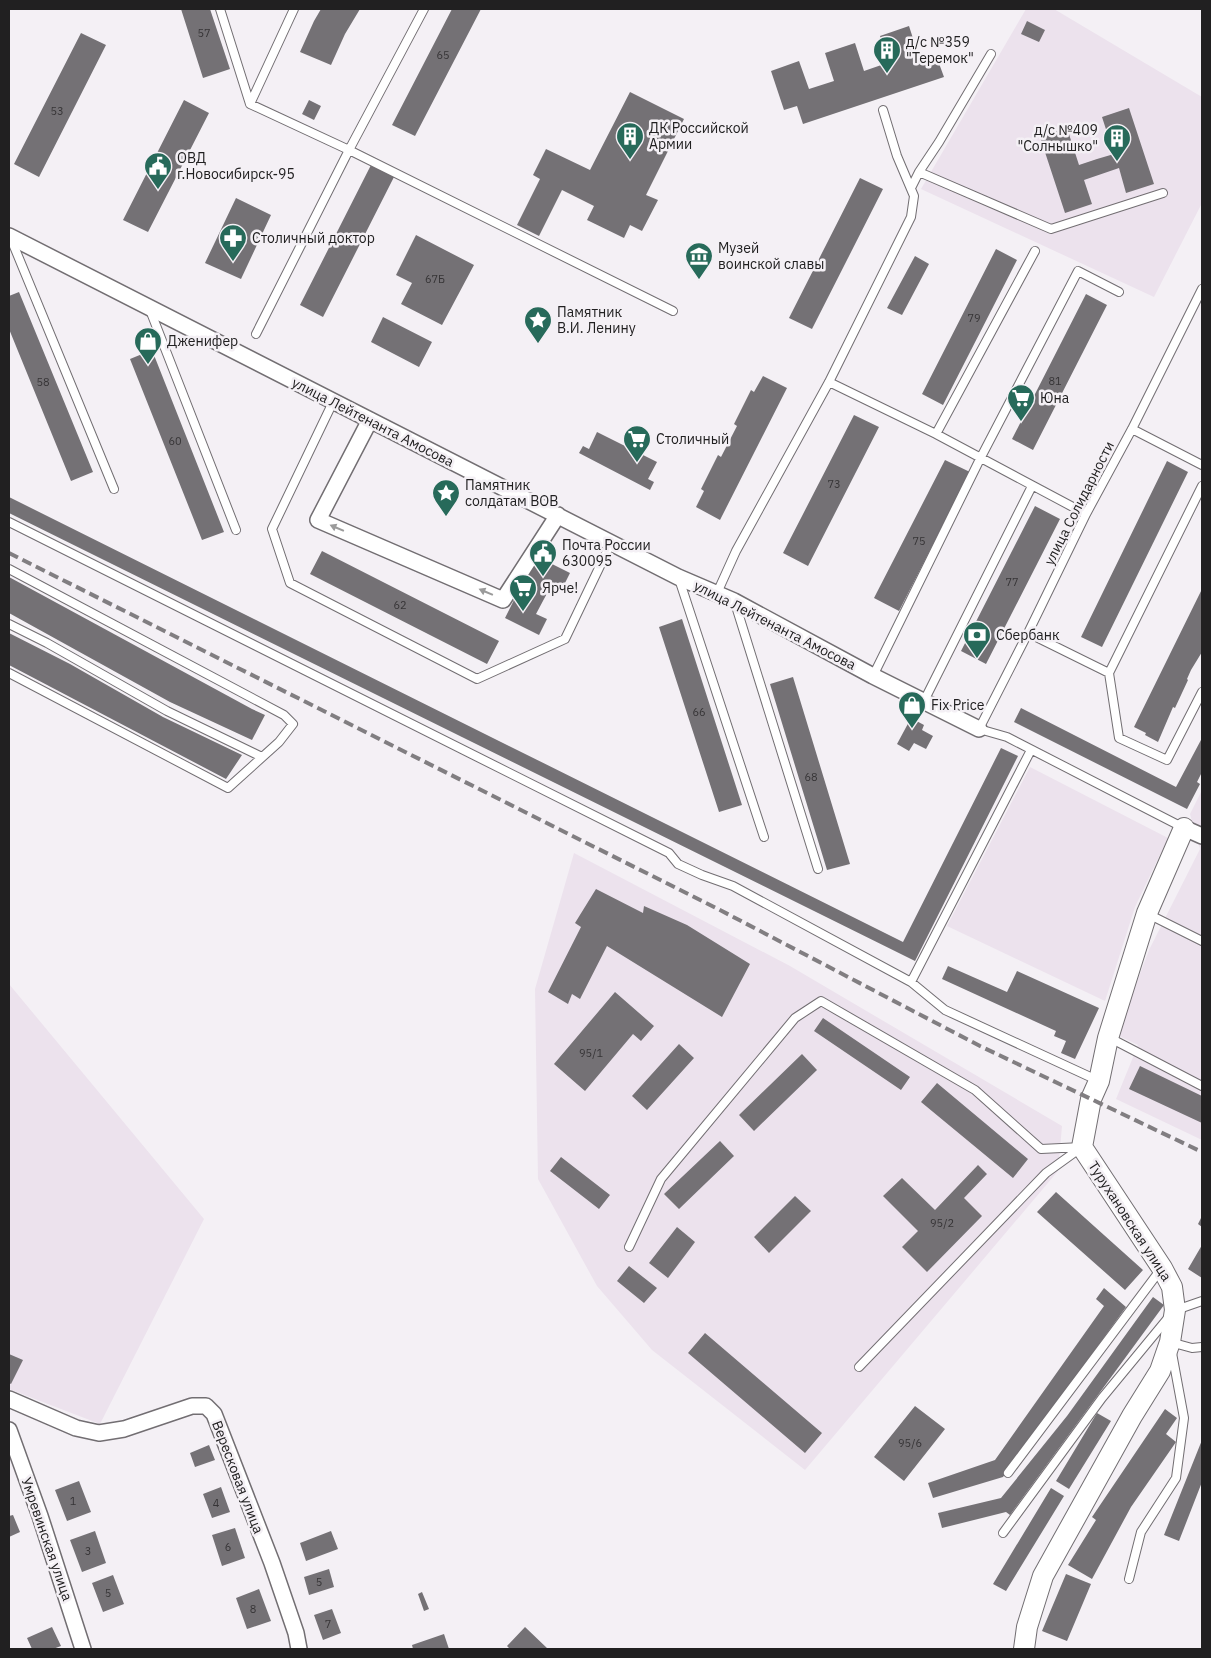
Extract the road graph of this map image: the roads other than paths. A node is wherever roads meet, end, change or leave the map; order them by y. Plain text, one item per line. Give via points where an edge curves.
1 (220, 9) edge
2 (294, 9) edge
3 (424, 9) edge
4 (991, 54) dead end
5 (250, 104) junction
6 (883, 110) dead end
7 (349, 150) junction
8 (919, 172) junction
9 (911, 188) junction
10 (1163, 193) dead end
11 (10, 237) edge
12 (1035, 251) dead end
13 (1202, 289) edge
14 (1119, 292) dead end
15 (149, 308) junction
16 (673, 311) dead end
17 (256, 334) dead end
18 (829, 382) junction
19 (334, 402) junction
20 (370, 420) junction
21 (1132, 429) junction
22 (936, 434) junction
23 (980, 458) junction
24 (1202, 465) edge
25 (1032, 486) junction
26 (1202, 486) edge
27 (114, 489) dead end
28 (1086, 514) junction
29 (558, 515) junction
30 (9, 522) edge
31 (236, 530) dead end
32 (611, 543) junction
33 (9, 569) edge
34 (678, 577) junction
35 (717, 593) junction
36 (734, 601) junction
37 (9, 624) edge
38 (1028, 633) junction
39 (9, 673) edge
40 (1109, 673) junction
41 (873, 676) junction
42 (1202, 692) edge
43 (924, 701) junction
44 (979, 729) junction
45 (1031, 750) junction
46 (262, 757) junction
47 (1184, 828) junction
48 (1202, 836) edge
49 (764, 837) dead end
50 (818, 869) dead end
51 (1147, 913) junction
52 (1202, 941) edge
53 (911, 982) junction
54 (1108, 1038) junction
55 (1099, 1080) junction
56 (1202, 1086) edge
57 (1082, 1147) junction
58 (628, 1247) dead end
59 (1162, 1268) junction
60 (1202, 1300) edge
61 (1175, 1310) junction
62 (1170, 1342) junction
63 (1202, 1347) edge
64 (859, 1367) dead end
65 (9, 1399) edge
66 (9, 1430) edge
67 (1008, 1473) dead end
68 (1003, 1533) dead end
69 (1128, 1579) dead end
70 (83, 1649) edge
71 (299, 1649) edge
72 (1024, 1649) edge

1 - 5 lane
2 - 5 lane
3 - 7 lane
4 - 8 lane
5 - 7 lane
6 - 9 lane
7 - 16 lane
7 - 17 lane
8 - 9 lane
8 - 10 lane via 1051,228
9 - 18 lane via 914,196 911,217
11 - 15 street, улица Лейтенанта Амосова
11 - 27 lane
12 - 22 lane
13 - 21 lane, улица Солидарности
14 - 23 lane via 1078,272
15 - 19 street, улица Лейтенанта Амосова
15 - 31 lane
18 - 22 lane
18 - 35 lane via 736,551
19 - 20 street, улица Лейтенанта Амосова
19 - 32 lane via 272,529 290,583 477,680 565,639
20 - 29 street, улица Лейтенанта Амосова
29 -> 20 street via 503,600 318,520
21 - 24 lane
21 - 28 lane, улица Солидарности
22 - 23 lane
23 - 25 lane
23 - 41 lane
25 - 28 lane
25 - 43 lane
26 - 40 lane
28 - 38 lane, улица Солидарности
29 - 32 street, улица Лейтенанта Амосова
30 - 53 lane via 669,854 678,864 732,886
32 - 34 street, улица Лейтенанта Амосова
33 - 46 lane via 284,714 293,724
34 - 35 street, улица Лейтенанта Амосова
34 - 49 lane
35 - 36 street, улица Лейтенанта Амосова
36 - 41 street, улица Лейтенанта Амосова
36 - 50 lane
37 - 46 lane via 167,711
38 - 40 lane
38 - 44 lane, улица Солидарности
39 - 46 lane via 228,788
40 - 42 lane via 1119,738 1168,760
41 - 43 street, улица Лейтенанта Амосова
43 - 44 street, улица Лейтенанта Амосова
44 - 45 lane via 1007,737
45 - 47 lane
45 - 53 lane
47 - 48 street
47 - 51 street, Турухановская улица
51 - 52 lane
51 - 54 street, Турухановская улица
53 - 55 lane via 945,1010
54 - 55 street, Турухановская улица
54 - 56 lane
55 - 57 street, Турухановская улица via 1091,1099
57 - 58 lane via 1041,1149 976,1090 821,1001 795,1018 661,1179
57 - 59 street, Турухановская улица
57 - 64 lane via 1046,1173
59 - 61 street, Турухановская улица via 1172,1287
59 - 67 lane
60 - 61 lane
61 - 62 street, Турухановская улица
61 - 68 lane via 1102,1398
62 - 63 lane via 1192,1348
62 - 69 lane via 1184,1418 1176,1478 1141,1532
62 - 72 street, Турухановская улица via 1160,1371 1043,1576 1027,1627
65 - 71 street, Вересковая улица via 76,1428 99,1433 124,1429 192,1406 206,1406 214,1414 272,1563
66 - 70 street, Умревинская улица

